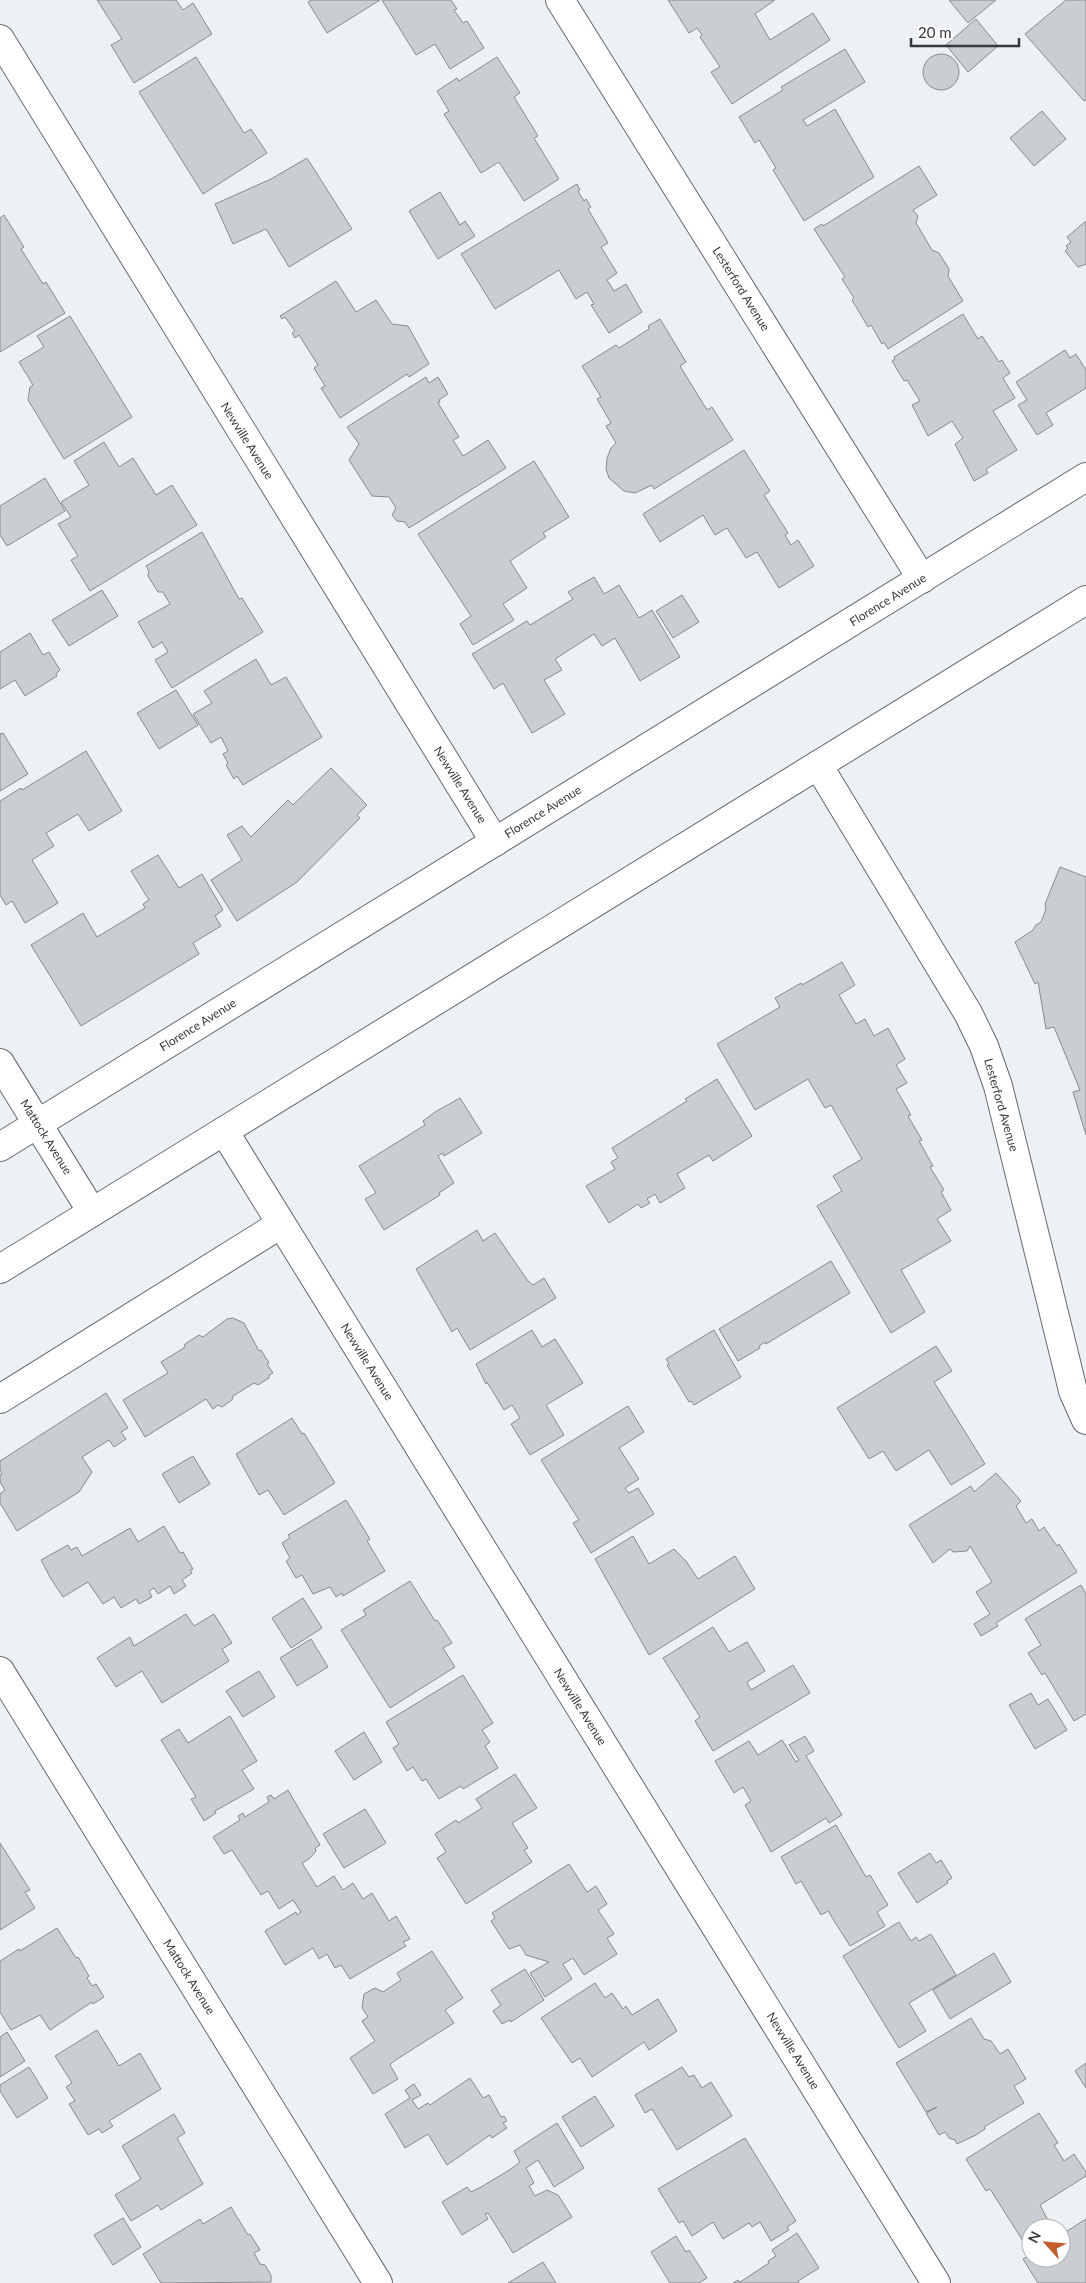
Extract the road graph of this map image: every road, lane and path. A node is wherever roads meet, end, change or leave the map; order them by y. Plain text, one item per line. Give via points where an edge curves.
1 (560, 0) edge
2 (0, 39) edge
3 (1086, 477) edge
4 (922, 579) junction
5 (1086, 600) edge
6 (818, 765) junction
7 (495, 842) junction
8 (0, 1062) edge
9 (38, 1124) junction
10 (224, 1130) junction
11 (0, 1147) edge
12 (92, 1212) junction
13 (281, 1224) junction
14 (0, 1269) edge
15 (0, 1399) edge
16 (1086, 1420) edge
17 (0, 1671) edge
18 (378, 2283) edge
19 (936, 2283) edge

1 - 4 street, Lesterford Avenue
2 - 7 street, Newville Avenue
3 - 4 street, Florence Avenue
4 - 7 street, Florence Avenue
5 - 6 street
6 - 10 street
6 - 16 street, Lesterford Avenue via 968,1013 984,1046 998,1086 1071,1384
7 - 9 street, Florence Avenue
8 - 9 street, Mattock Avenue
9 - 11 street, Florence Avenue
9 - 12 street, Mattock Avenue
10 - 12 street
10 - 13 street, Newville Avenue
12 - 14 street
13 - 15 street
13 - 19 street, Newville Avenue
17 - 18 street, Mattock Avenue

